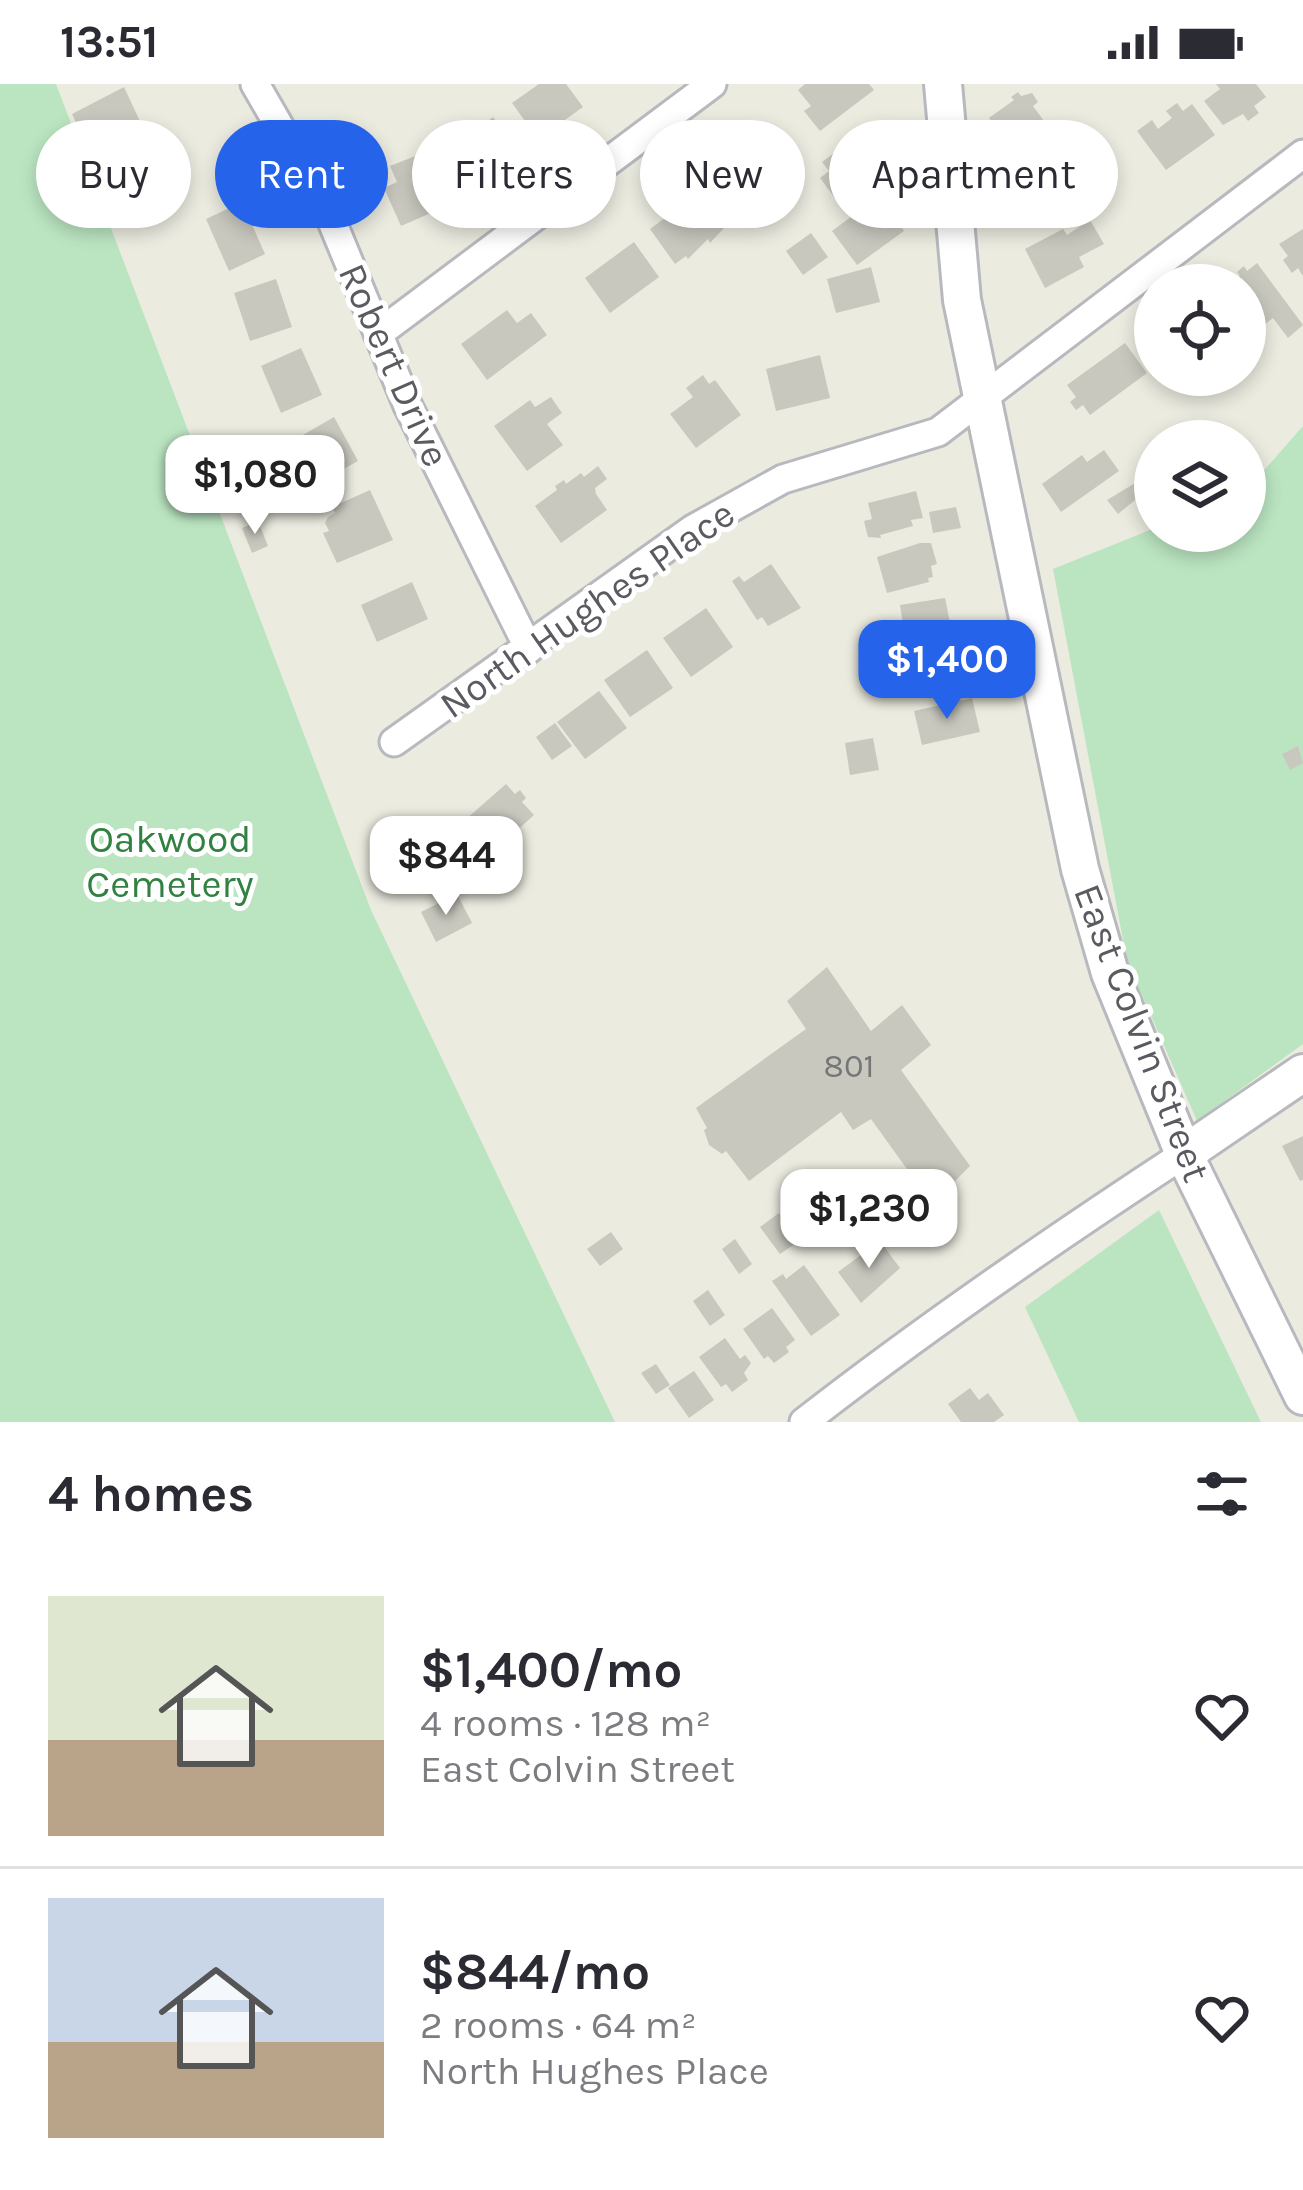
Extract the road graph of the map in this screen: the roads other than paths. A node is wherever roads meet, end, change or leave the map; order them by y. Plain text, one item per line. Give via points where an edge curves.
1 (255, 84) edge
2 (712, 84) edge
3 (943, 84) edge
4 (1303, 154) edge
5 (378, 334) junction
6 (980, 398) junction
7 (529, 649) junction
8 (394, 742) dead end
9 (1303, 1073) edge
10 (1184, 1154) junction
11 (1303, 1396) edge
12 (804, 1422) edge

1 - 5 street, Robert Drive via 326,207
2 - 5 street
3 - 6 street, East Colvin Street via 962,301
4 - 6 street, North Hughes Place
5 - 7 street, Robert Drive
6 - 7 street, North Hughes Place via 938,432 783,479 693,529
6 - 10 street, East Colvin Street via 1079,869 1110,973
7 - 8 street, North Hughes Place
9 - 10 street
10 - 11 street, East Colvin Street
10 - 12 street

